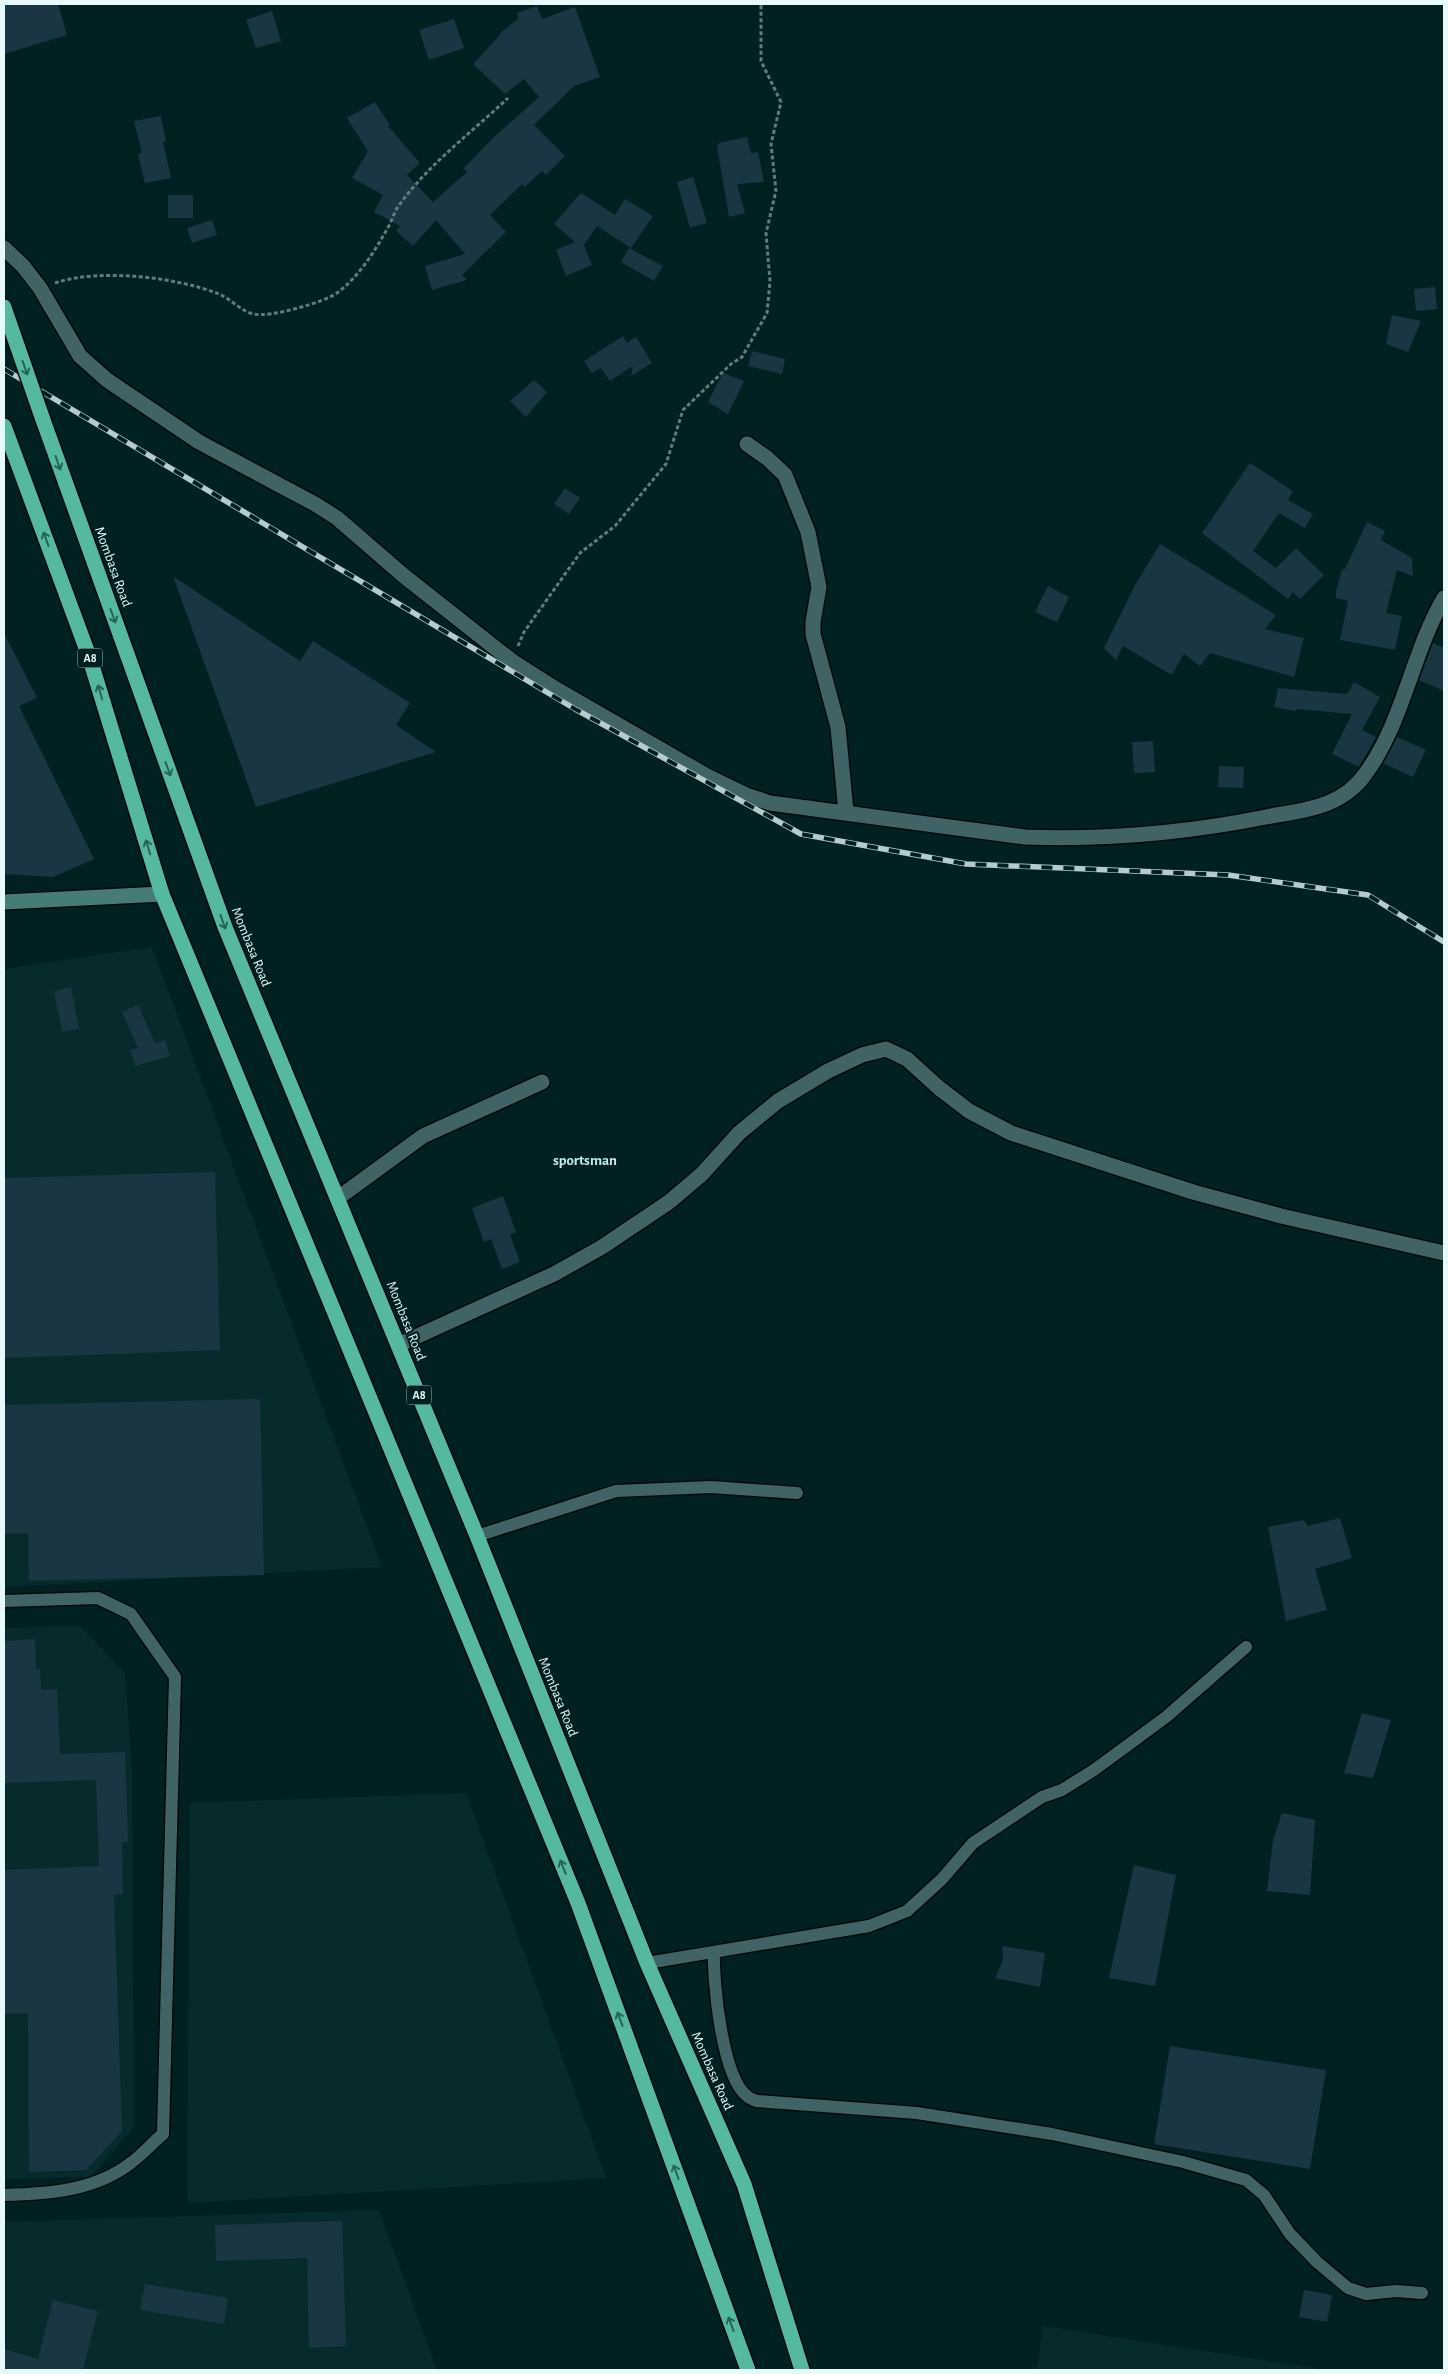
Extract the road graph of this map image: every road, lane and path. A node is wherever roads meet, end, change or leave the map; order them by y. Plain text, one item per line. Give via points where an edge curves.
1 (761, 4) edge
2 (508, 98) dead end
3 (4, 248) edge
4 (40, 288) junction
5 (4, 307) edge
6 (4, 426) edge
7 (747, 444) dead end
8 (1444, 598) edge
9 (512, 661) junction
10 (846, 812) junction
11 (162, 894) junction
12 (4, 902) edge
13 (542, 1082) dead end
14 (338, 1198) junction
15 (1444, 1253) edge
16 (398, 1345) junction
17 (797, 1493) dead end
18 (477, 1536) junction
19 (4, 1601) edge
20 (1246, 1647) dead end
21 (714, 1952) junction
22 (647, 1963) junction
23 (4, 2195) edge
24 (1422, 2293) dead end
25 (748, 2370) edge
26 (802, 2370) edge

1 - 9 path via 761,61 781,102 771,144 776,191 766,233 770,281 767,313 742,357 683,410 666,464 615,526 580,553 524,632
2 - 4 path via 420,180 398,205 357,274 325,301 260,315 246,311 216,293 142,277 86,276
3 - 4 street
4 - 9 street via 80,356 107,380 199,442 337,518 404,576
5 -> 14 highway, Mombasa Road / A8, bridge via 225,927
11 -> 6 highway, A8 via 89,656
7 - 10 street via 785,476 808,532 819,586 813,634 837,719
8 - 10 street via 1383,745 1356,784 1328,803 1233,824 1162,834 1063,839 924,825
9 - 10 street via 649,744 746,795 780,804
11 - 12 street
25 -> 11 highway, A8 via 578,1903
13 - 14 street via 423,1136
14 - 16 highway, Mombasa Road / A8
15 - 16 street via 1281,1216 1193,1192 1011,1133 962,1106 907,1060 886,1049 862,1055 828,1071 778,1101 739,1133 702,1174 669,1202 602,1247 554,1274
16 - 18 highway, Mombasa Road / A8
17 - 18 lane via 702,1487 616,1491
18 - 22 highway, Mombasa Road / A8
19 - 23 lane via 98,1598 132,1614 175,1678 163,2134 130,2164 105,2177 64,2191
20 - 21 lane via 1166,1716 1094,1770 1062,1790 1042,1797 978,1840 907,1911 869,1926
21 - 22 lane
21 - 24 lane via 713,1969 725,2056 746,2096 757,2101 917,2113 1052,2134 1183,2162 1246,2180 1264,2195 1297,2241 1348,2288 1366,2294
22 - 26 highway, Mombasa Road / A8 via 744,2184

